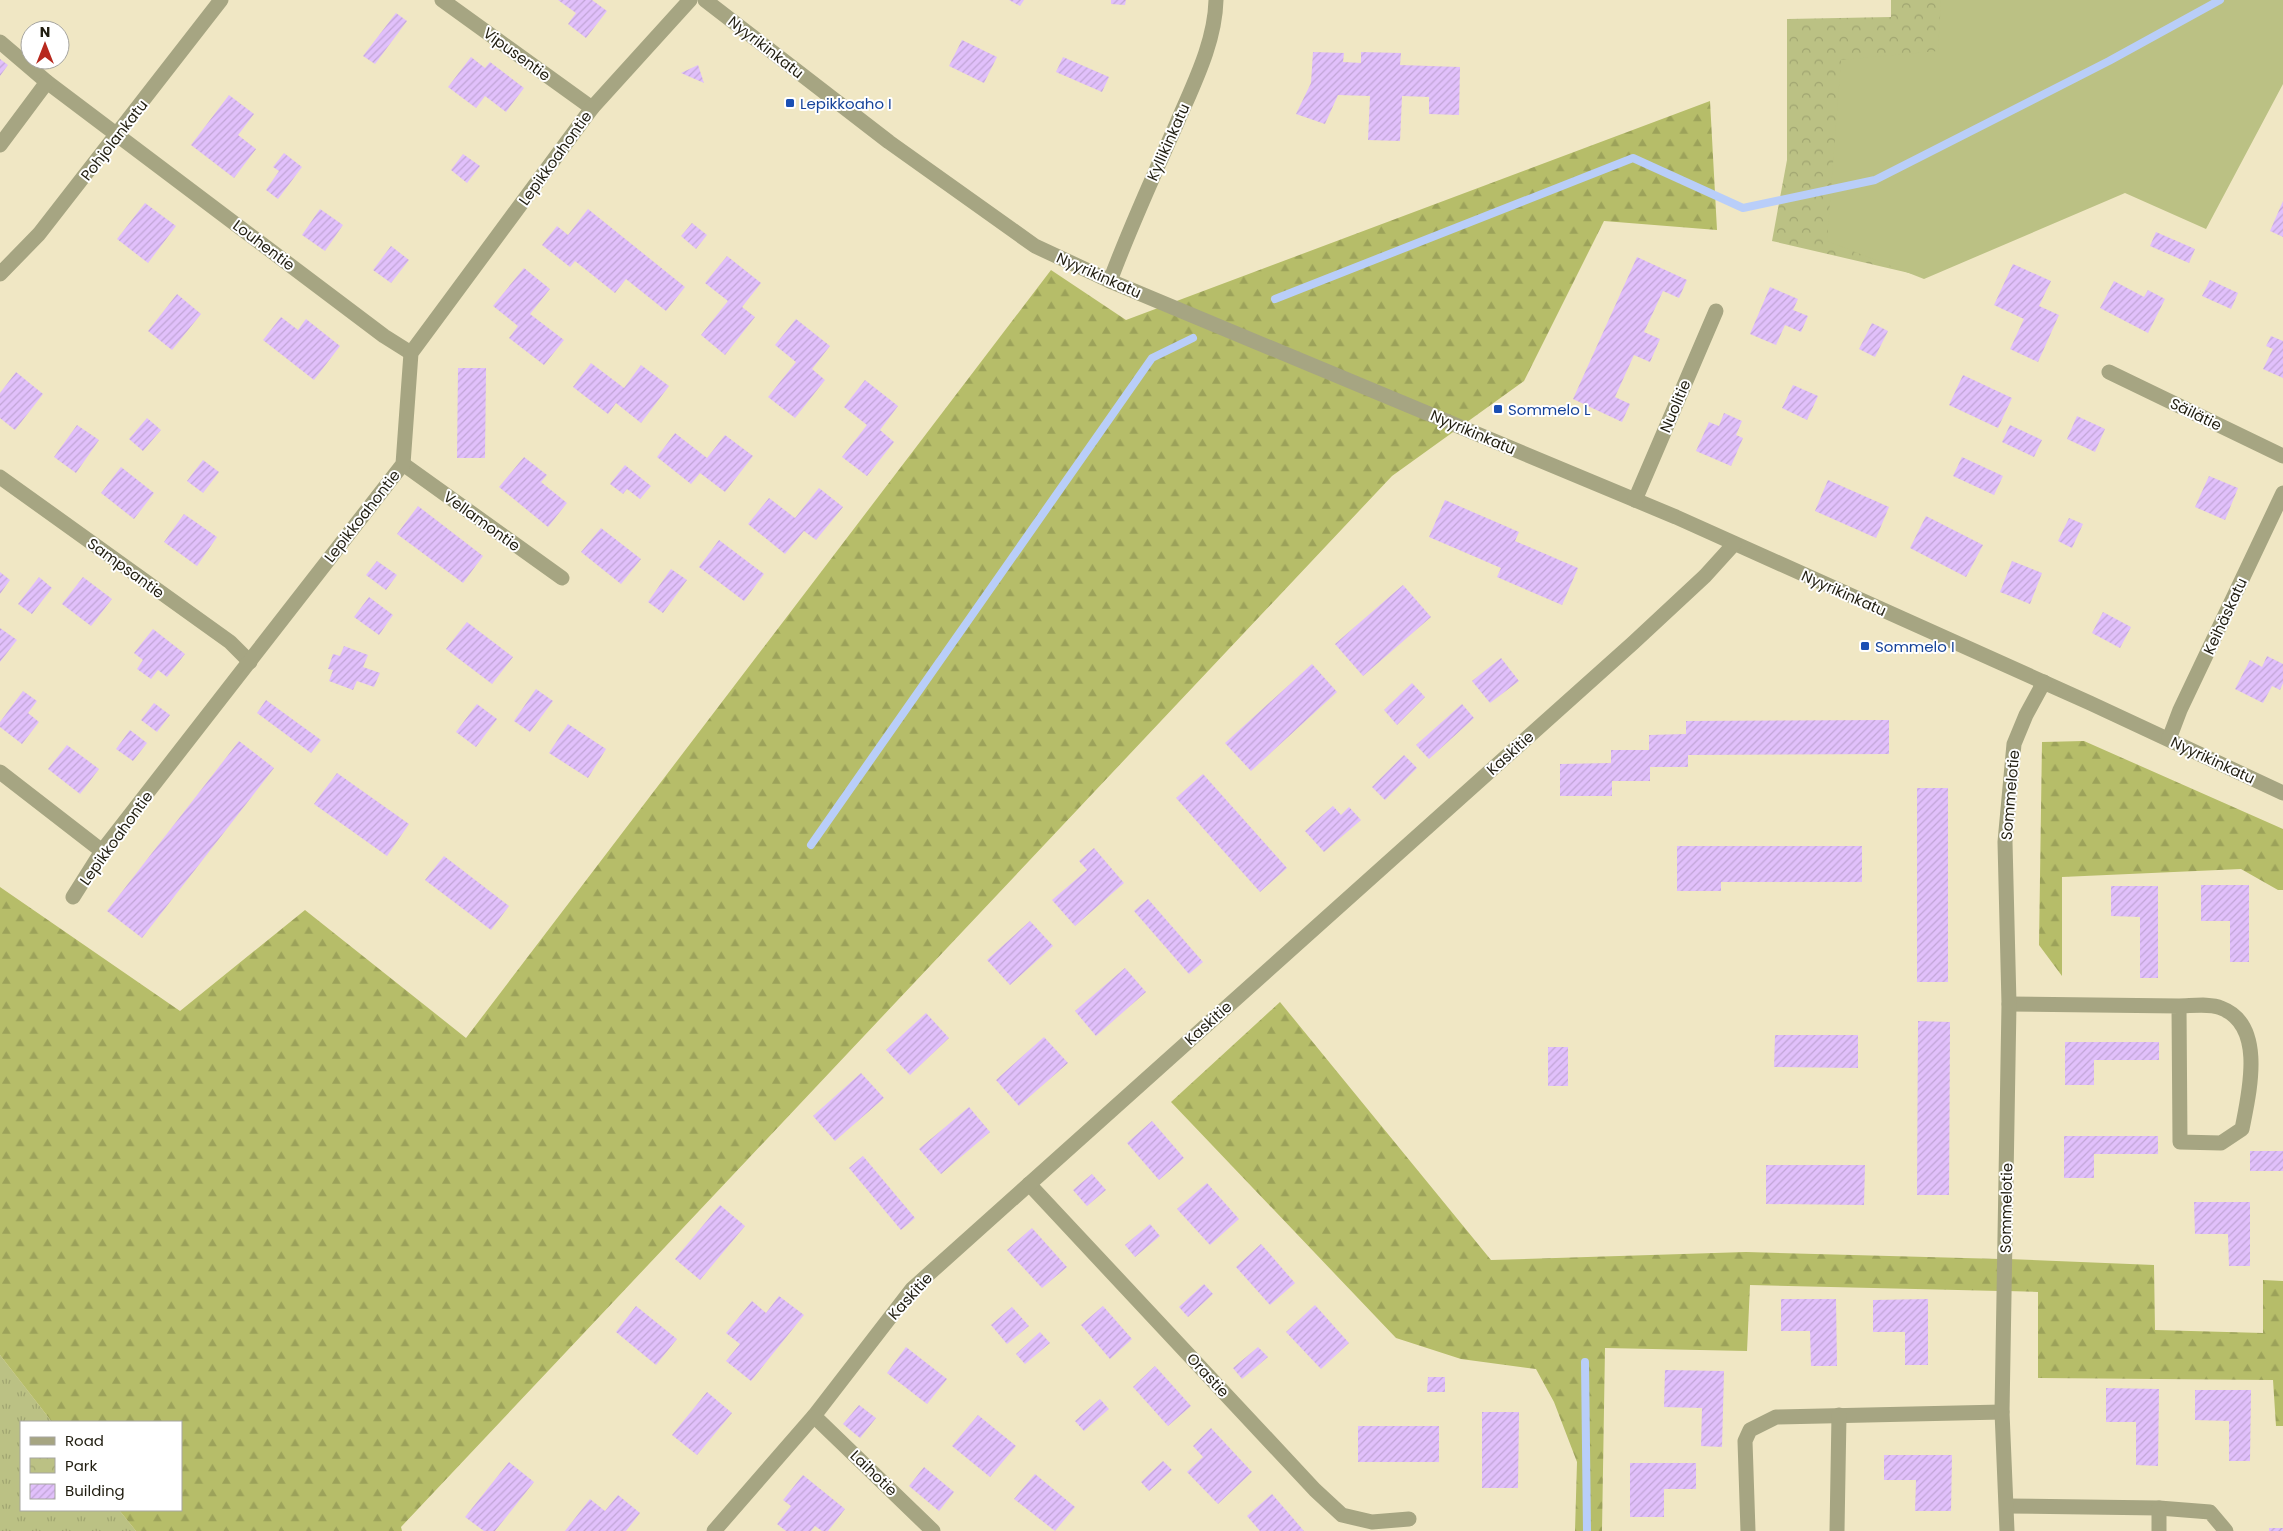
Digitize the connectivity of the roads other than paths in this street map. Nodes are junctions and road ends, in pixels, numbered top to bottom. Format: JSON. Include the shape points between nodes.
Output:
{"nodes":[{"id":1,"x":220,"y":0,"type":"edge"},
{"id":2,"x":442,"y":0,"type":"edge"},
{"id":3,"x":690,"y":0,"type":"edge"},
{"id":4,"x":705,"y":0,"type":"edge"},
{"id":5,"x":1216,"y":0,"type":"edge"},
{"id":6,"x":0,"y":42,"type":"edge"},
{"id":7,"x":47,"y":82,"type":"junction"},
{"id":8,"x":592,"y":108,"type":"junction"},
{"id":9,"x":117,"y":135,"type":"junction"},
{"id":10,"x":0,"y":145,"type":"edge"},
{"id":11,"x":0,"y":274,"type":"edge"},
{"id":12,"x":1110,"y":281,"type":"junction"},
{"id":13,"x":1716,"y":312,"type":"dead end"},
{"id":14,"x":411,"y":353,"type":"junction"},
{"id":15,"x":2109,"y":372,"type":"dead end"},
{"id":16,"x":2283,"y":456,"type":"edge"},
{"id":17,"x":403,"y":464,"type":"junction"},
{"id":18,"x":0,"y":477,"type":"edge"},
{"id":19,"x":2283,"y":493,"type":"edge"},
{"id":20,"x":1635,"y":500,"type":"junction"},
{"id":21,"x":1734,"y":544,"type":"junction"},
{"id":22,"x":562,"y":578,"type":"dead end"},
{"id":23,"x":250,"y":662,"type":"junction"},
{"id":24,"x":2044,"y":682,"type":"junction"},
{"id":25,"x":2169,"y":739,"type":"junction"},
{"id":26,"x":0,"y":772,"type":"edge"},
{"id":27,"x":2283,"y":793,"type":"edge"},
{"id":28,"x":102,"y":851,"type":"junction"},
{"id":29,"x":74,"y":897,"type":"dead end"},
{"id":30,"x":2009,"y":1004,"type":"junction"},
{"id":31,"x":2179,"y":1006,"type":"junction"},
{"id":32,"x":1030,"y":1184,"type":"junction"},
{"id":33,"x":2002,"y":1412,"type":"junction"},
{"id":34,"x":1839,"y":1415,"type":"junction"},
{"id":35,"x":814,"y":1416,"type":"junction"},
{"id":36,"x":2007,"y":1506,"type":"junction"},
{"id":37,"x":2159,"y":1508,"type":"junction"},
{"id":38,"x":1409,"y":1519,"type":"dead end"},
{"id":39,"x":714,"y":1531,"type":"edge"},
{"id":40,"x":933,"y":1531,"type":"edge"},
{"id":41,"x":1748,"y":1531,"type":"edge"},
{"id":42,"x":1837,"y":1531,"type":"edge"},
{"id":43,"x":2007,"y":1531,"type":"edge"},
{"id":44,"x":2159,"y":1531,"type":"edge"},
{"id":45,"x":2226,"y":1531,"type":"edge"}],
"edges":[{"from":1,"to":9,"type":"street","name":"Pohjolankatu"},
{"from":2,"to":8,"type":"street","name":"Vipusentie"},
{"from":3,"to":8,"type":"street","name":"Lepikkoahontie"},
{"from":4,"to":12,"type":"street","name":"Nyyrikinkatu","via":[[889,142],[1035,246]]},
{"from":5,"to":12,"type":"street","name":"Kyllikinkatu","via":[[1208,45]]},
{"from":6,"to":7,"type":"street","name":"Louhentie"},
{"from":7,"to":9,"type":"street","name":"Louhentie"},
{"from":7,"to":10,"type":"street"},
{"from":8,"to":14,"type":"street","name":"Lepikkoahontie"},
{"from":9,"to":11,"type":"street","name":"Pohjolankatu","via":[[39,234]]},
{"from":9,"to":14,"type":"street","name":"Louhentie"},
{"from":12,"to":20,"type":"street","name":"Nyyrikinkatu"},
{"from":13,"to":20,"type":"street","name":"Nuolitie"},
{"from":14,"to":17,"type":"street","name":"Lepikkoahontie"},
{"from":15,"to":16,"type":"street","name":"Säilätie"},
{"from":17,"to":22,"type":"street","name":"Vellamontie"},
{"from":17,"to":23,"type":"street","name":"Lepikkoahontie"},
{"from":18,"to":23,"type":"street","name":"Sampsantie","via":[[230,642]]},
{"from":19,"to":25,"type":"street","name":"Keihäskatu"},
{"from":20,"to":21,"type":"street","name":"Nyyrikinkatu"},
{"from":21,"to":24,"type":"street","name":"Nyyrikinkatu"},
{"from":21,"to":32,"type":"street","name":"Kaskitie","via":[[1634,642]]},
{"from":23,"to":28,"type":"street","name":"Lepikkoahontie"},
{"from":24,"to":25,"type":"street","name":"Nyyrikinkatu"},
{"from":24,"to":30,"type":"street","name":"Sommelotie","via":[[2014,744],[2005,842]]},
{"from":25,"to":27,"type":"street","name":"Nyyrikinkatu"},
{"from":26,"to":28,"type":"street"},
{"from":28,"to":29,"type":"street","name":"Lepikkoahontie"},
{"from":30,"to":31,"type":"street"},
{"from":30,"to":33,"type":"street","name":"Sommelotie"},
{"from":31,"to":31,"type":"street","via":[[2180,1142],[2222,1143],[2242,1129],[2251,1080],[2250,1045],[2238,1017],[2220,1007]]},
{"from":32,"to":35,"type":"street","name":"Kaskitie","via":[[912,1289]]},
{"from":32,"to":38,"type":"street","name":"Orastie","via":[[1342,1515],[1372,1522]]},
{"from":33,"to":34,"type":"street"},
{"from":33,"to":36,"type":"street","name":"Sommelotie"},
{"from":34,"to":41,"type":"street","via":[[1776,1417],[1750,1430],[1745,1440]]},
{"from":34,"to":42,"type":"street"},
{"from":35,"to":39,"type":"street","name":"Kaskitie"},
{"from":35,"to":40,"type":"street","name":"Laihotie"},
{"from":36,"to":37,"type":"street"},
{"from":36,"to":43,"type":"street","name":"Sommelotie"},
{"from":37,"to":44,"type":"street"},
{"from":37,"to":45,"type":"street","via":[[2210,1512]]}]}
